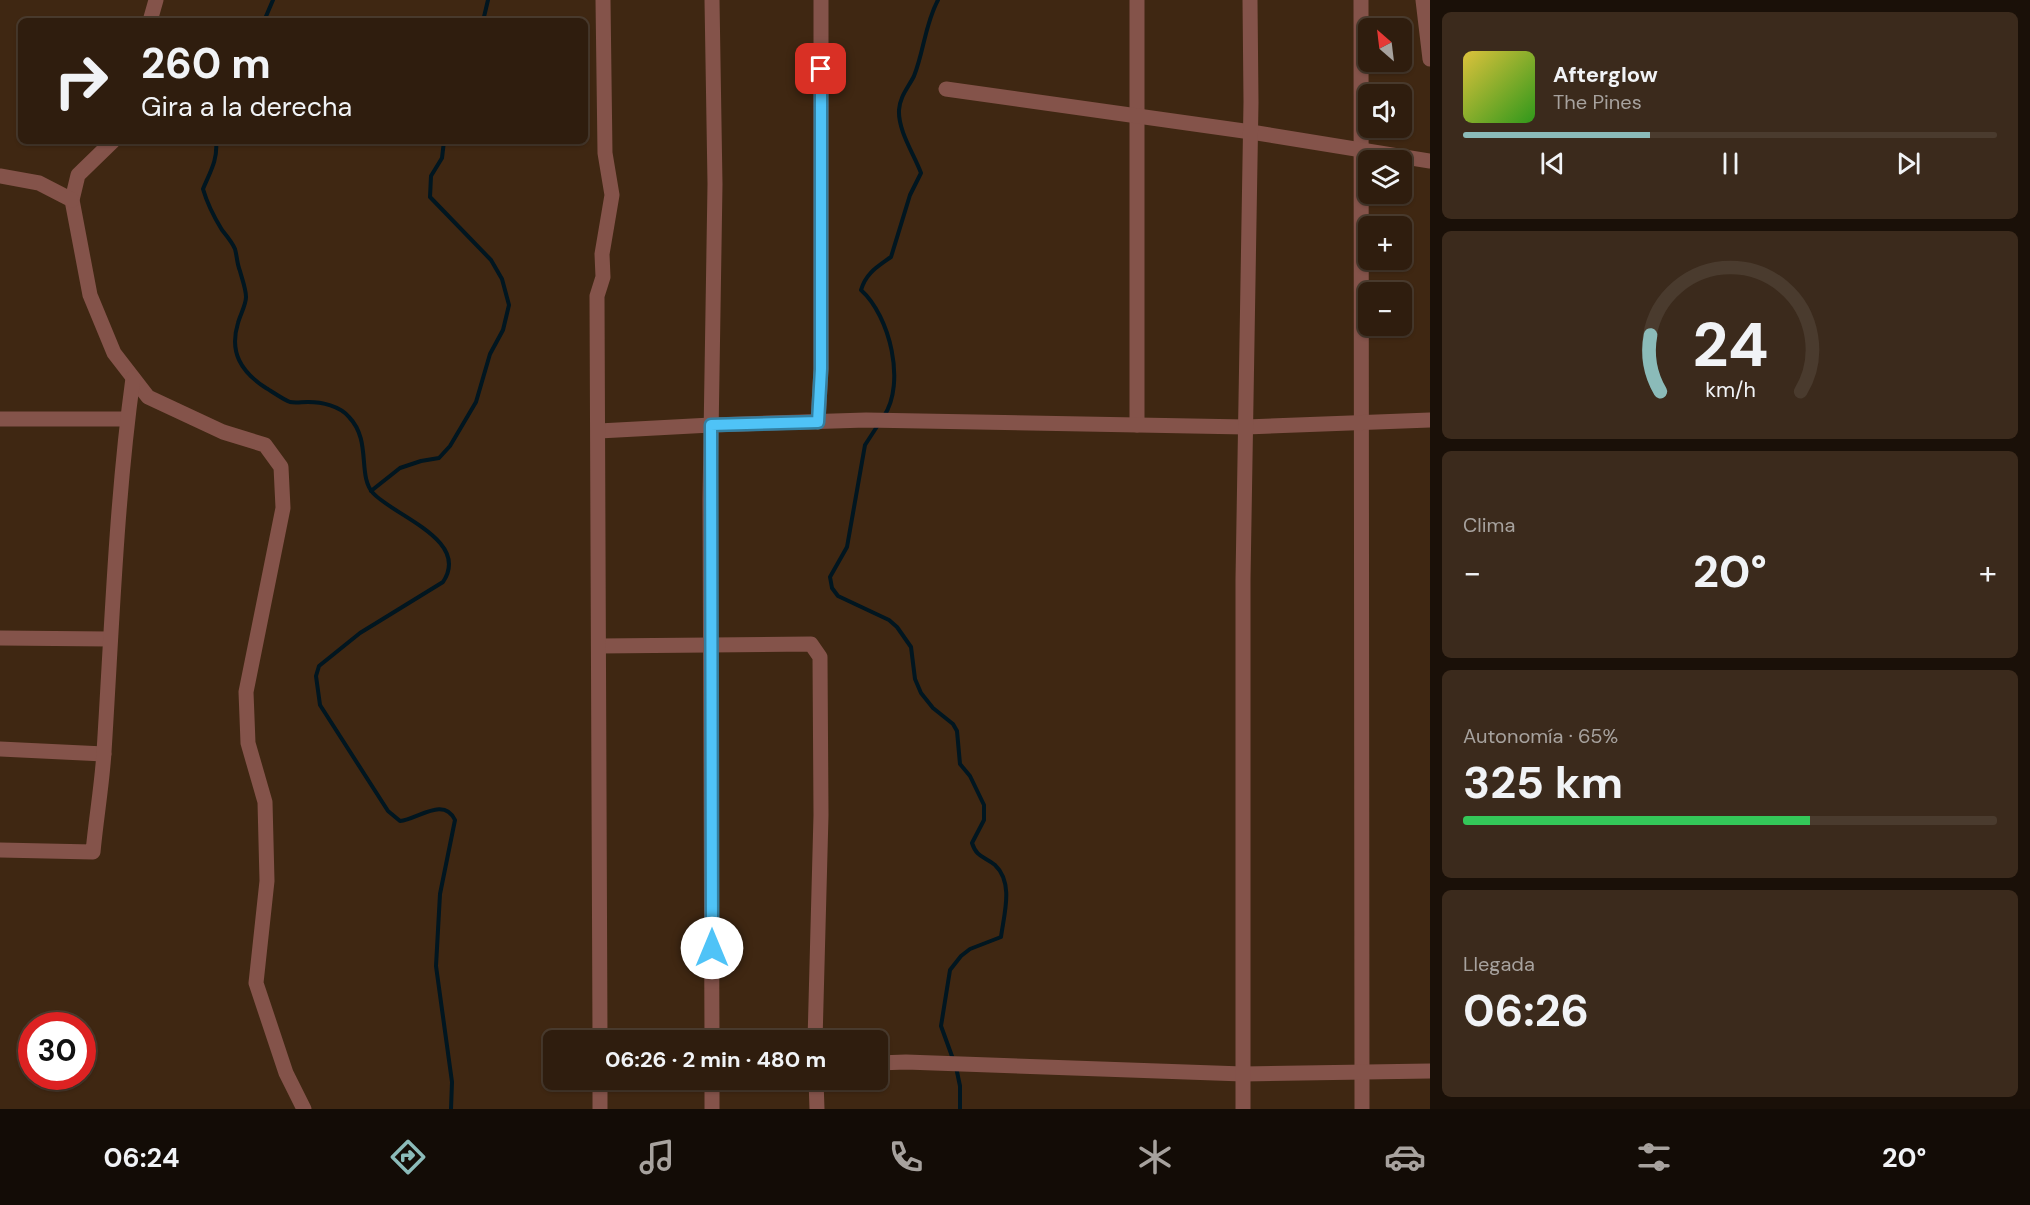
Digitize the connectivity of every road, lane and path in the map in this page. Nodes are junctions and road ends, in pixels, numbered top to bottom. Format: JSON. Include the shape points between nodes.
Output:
{"nodes":[{"id":1,"x":156,"y":0,"type":"edge"},
{"id":2,"x":603,"y":0,"type":"edge"},
{"id":3,"x":712,"y":0,"type":"edge"},
{"id":4,"x":821,"y":0,"type":"edge"},
{"id":5,"x":1137,"y":0,"type":"edge"},
{"id":6,"x":1250,"y":0,"type":"edge"},
{"id":7,"x":1361,"y":0,"type":"edge"},
{"id":8,"x":1423,"y":0,"type":"edge"},
{"id":9,"x":151,"y":18,"type":"edge"},
{"id":10,"x":1430,"y":59,"type":"edge"},
{"id":11,"x":946,"y":89,"type":"dead end"},
{"id":12,"x":1136,"y":116,"type":"junction"},
{"id":13,"x":1251,"y":132,"type":"junction"},
{"id":14,"x":110,"y":144,"type":"edge"},
{"id":15,"x":1360,"y":150,"type":"joint"},
{"id":16,"x":1412,"y":158,"type":"edge"},
{"id":17,"x":1430,"y":161,"type":"edge"},
{"id":18,"x":0,"y":176,"type":"edge"},
{"id":19,"x":72,"y":200,"type":"junction"},
{"id":20,"x":1360,"y":204,"type":"edge"},
{"id":21,"x":133,"y":378,"type":"junction"},
{"id":22,"x":0,"y":419,"type":"edge"},
{"id":23,"x":127,"y":419,"type":"junction"},
{"id":24,"x":1430,"y":420,"type":"edge"},
{"id":25,"x":818,"y":422,"type":"junction"},
{"id":26,"x":1361,"y":422,"type":"junction"},
{"id":27,"x":711,"y":425,"type":"junction"},
{"id":28,"x":1137,"y":425,"type":"junction"},
{"id":29,"x":1246,"y":427,"type":"junction"},
{"id":30,"x":599,"y":431,"type":"junction"},
{"id":31,"x":0,"y":638,"type":"edge"},
{"id":32,"x":109,"y":639,"type":"junction"},
{"id":33,"x":599,"y":646,"type":"junction"},
{"id":34,"x":710,"y":646,"type":"junction"},
{"id":35,"x":0,"y":749,"type":"edge"},
{"id":36,"x":104,"y":754,"type":"junction"},
{"id":37,"x":0,"y":850,"type":"edge"},
{"id":38,"x":600,"y":1030,"type":"edge"},
{"id":39,"x":712,"y":1030,"type":"edge"},
{"id":40,"x":815,"y":1030,"type":"edge"},
{"id":41,"x":888,"y":1063,"type":"edge"},
{"id":42,"x":1430,"y":1071,"type":"edge"},
{"id":43,"x":1362,"y":1072,"type":"junction"},
{"id":44,"x":1243,"y":1074,"type":"junction"},
{"id":45,"x":599,"y":1090,"type":"edge"},
{"id":46,"x":712,"y":1090,"type":"edge"},
{"id":47,"x":816,"y":1090,"type":"edge"},
{"id":48,"x":304,"y":1109,"type":"edge"},
{"id":49,"x":600,"y":1109,"type":"edge"},
{"id":50,"x":712,"y":1109,"type":"edge"},
{"id":51,"x":817,"y":1109,"type":"edge"},
{"id":52,"x":1243,"y":1109,"type":"edge"},
{"id":53,"x":1362,"y":1109,"type":"edge"}],
"edges":[{"from":1,"to":9,"type":"street"},
{"from":2,"to":30,"type":"street","via":[[605,153],[612,195],[602,254],[603,277],[597,296]]},
{"from":3,"to":27,"type":"street","via":[[715,184]]},
{"from":4,"to":25,"type":"street"},
{"from":5,"to":12,"type":"street"},
{"from":6,"to":13,"type":"street"},
{"from":7,"to":15,"type":"street"},
{"from":8,"to":10,"type":"street"},
{"from":11,"to":12,"type":"street"},
{"from":12,"to":13,"type":"street"},
{"from":12,"to":28,"type":"street"},
{"from":13,"to":15,"type":"street"},
{"from":13,"to":29,"type":"street"},
{"from":14,"to":19,"type":"street","via":[[78,175]]},
{"from":16,"to":17,"type":"street"},
{"from":18,"to":19,"type":"street","via":[[39,183]]},
{"from":19,"to":21,"type":"street","via":[[90,295],[114,353]]},
{"from":20,"to":26,"type":"street"},
{"from":21,"to":23,"type":"street"},
{"from":21,"to":48,"type":"street","via":[[148,397],[223,432],[265,445],[281,467],[283,507],[246,692],[248,743],[265,802],[267,881],[256,983],[286,1073]]},
{"from":22,"to":23,"type":"street"},
{"from":23,"to":32,"type":"street"},
{"from":24,"to":26,"type":"street"},
{"from":25,"to":27,"type":"street"},
{"from":25,"to":28,"type":"street"},
{"from":26,"to":29,"type":"street"},
{"from":26,"to":43,"type":"street"},
{"from":27,"to":30,"type":"street"},
{"from":27,"to":34,"type":"street"},
{"from":28,"to":29,"type":"street"},
{"from":29,"to":44,"type":"street"},
{"from":30,"to":33,"type":"street"},
{"from":31,"to":32,"type":"street"},
{"from":32,"to":36,"type":"street"},
{"from":33,"to":34,"type":"street"},
{"from":33,"to":38,"type":"street"},
{"from":34,"to":39,"type":"street"},
{"from":34,"to":40,"type":"street","via":[[811,644],[820,657]]},
{"from":35,"to":36,"type":"street"},
{"from":36,"to":37,"type":"street","via":[[93,852]]},
{"from":41,"to":44,"type":"street"},
{"from":42,"to":43,"type":"street"},
{"from":43,"to":44,"type":"street"},
{"from":43,"to":53,"type":"street"},
{"from":44,"to":52,"type":"street"},
{"from":45,"to":49,"type":"street"},
{"from":46,"to":50,"type":"street"},
{"from":47,"to":51,"type":"street"}]}
